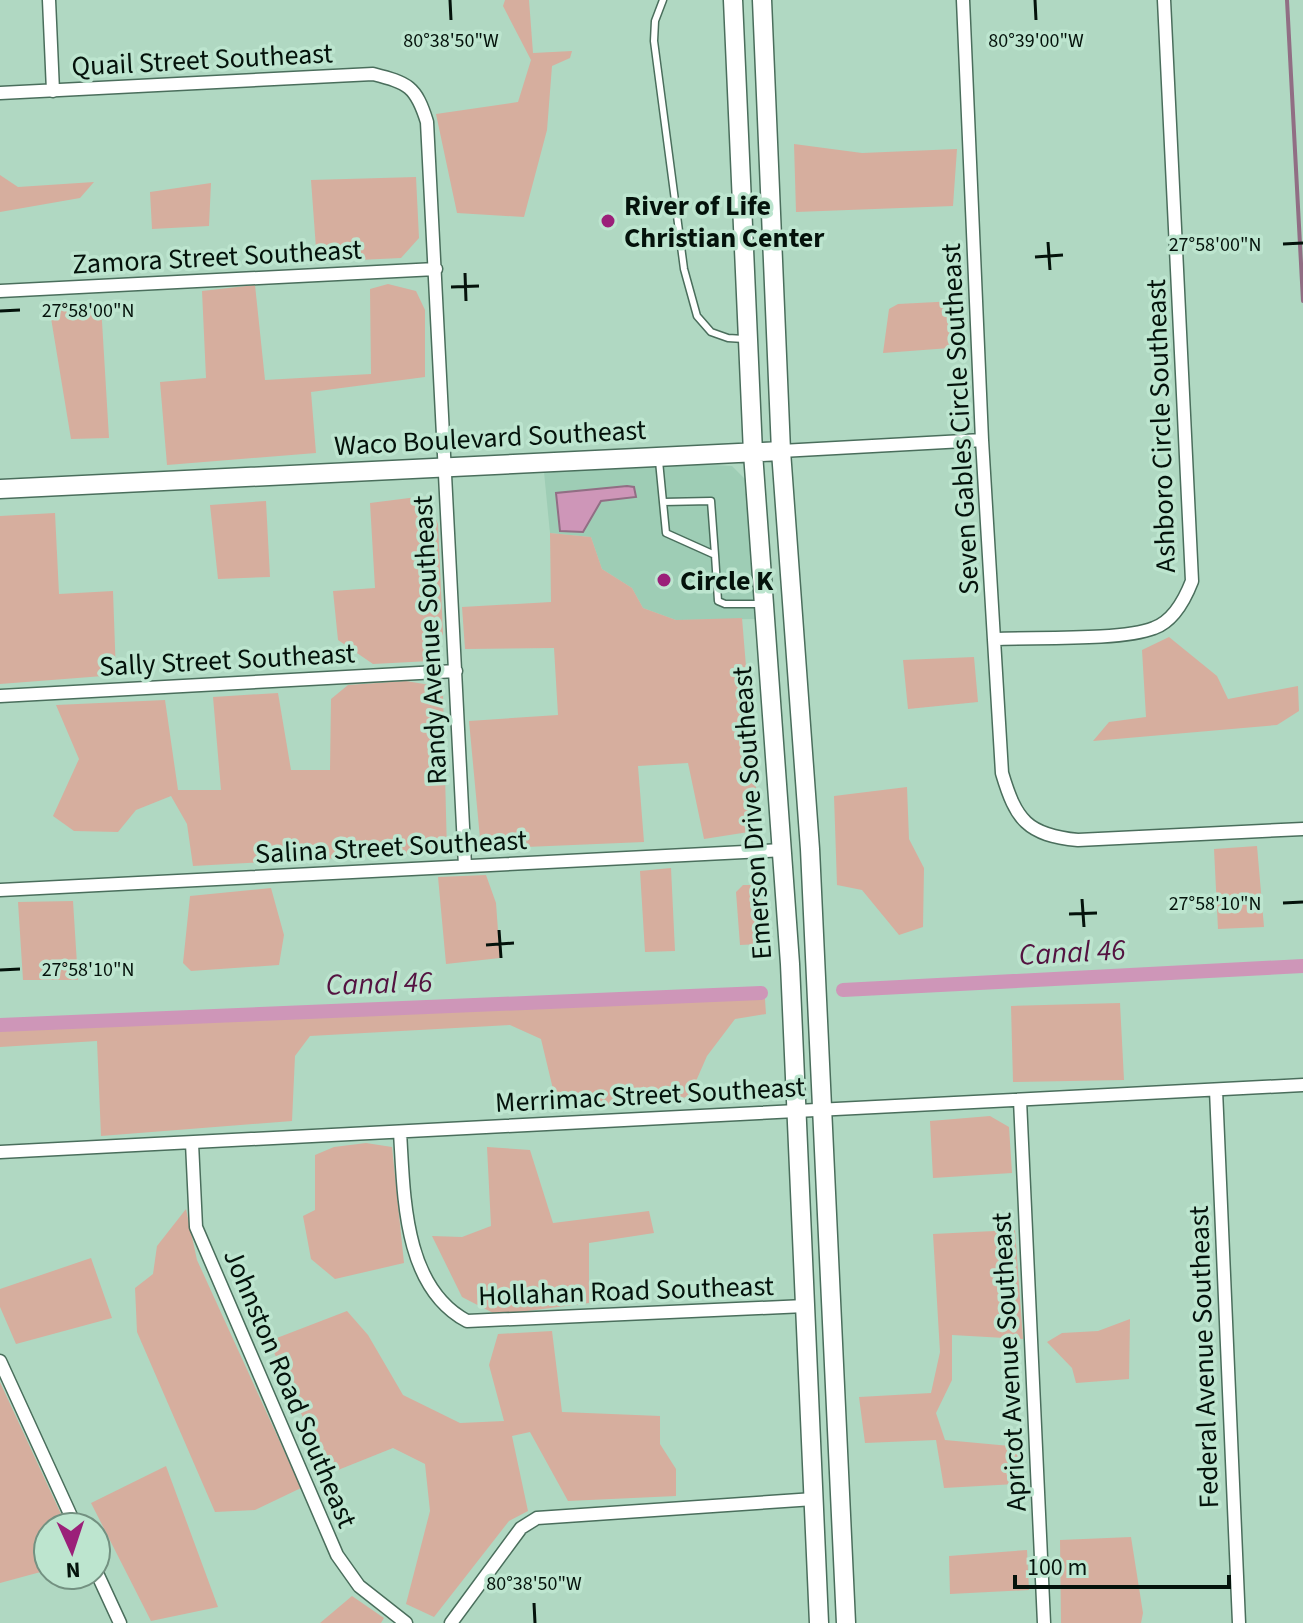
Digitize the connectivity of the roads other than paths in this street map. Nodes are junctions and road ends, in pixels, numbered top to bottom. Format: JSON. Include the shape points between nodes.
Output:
{"nodes":[{"id":1,"x":49,"y":0,"type":"edge"},
{"id":2,"x":663,"y":0,"type":"edge"},
{"id":3,"x":733,"y":0,"type":"edge"},
{"id":4,"x":762,"y":0,"type":"edge"},
{"id":5,"x":963,"y":0,"type":"edge"},
{"id":6,"x":1164,"y":0,"type":"edge"},
{"id":7,"x":405,"y":82,"type":"joint"},
{"id":8,"x":53,"y":91,"type":"junction"},
{"id":9,"x":0,"y":93,"type":"edge"},
{"id":10,"x":436,"y":269,"type":"junction"},
{"id":11,"x":0,"y":291,"type":"edge"},
{"id":12,"x":748,"y":339,"type":"junction"},
{"id":13,"x":982,"y":440,"type":"junction"},
{"id":14,"x":781,"y":451,"type":"junction"},
{"id":15,"x":753,"y":453,"type":"junction"},
{"id":16,"x":659,"y":457,"type":"junction"},
{"id":17,"x":444,"y":467,"type":"junction"},
{"id":18,"x":0,"y":489,"type":"edge"},
{"id":19,"x":663,"y":502,"type":"junction"},
{"id":20,"x":715,"y":555,"type":"junction"},
{"id":21,"x":764,"y":604,"type":"junction"},
{"id":22,"x":994,"y":639,"type":"junction"},
{"id":23,"x":456,"y":671,"type":"junction"},
{"id":24,"x":0,"y":696,"type":"edge"},
{"id":25,"x":1303,"y":829,"type":"edge"},
{"id":26,"x":784,"y":850,"type":"junction"},
{"id":27,"x":465,"y":866,"type":"junction"},
{"id":28,"x":0,"y":890,"type":"edge"},
{"id":29,"x":1303,"y":1085,"type":"edge"},
{"id":30,"x":1216,"y":1090,"type":"junction"},
{"id":31,"x":1020,"y":1100,"type":"junction"},
{"id":32,"x":824,"y":1109,"type":"junction"},
{"id":33,"x":797,"y":1110,"type":"junction"},
{"id":34,"x":400,"y":1132,"type":"junction"},
{"id":35,"x":192,"y":1143,"type":"junction"},
{"id":36,"x":0,"y":1152,"type":"edge"},
{"id":37,"x":805,"y":1306,"type":"junction"},
{"id":38,"x":0,"y":1361,"type":"edge"},
{"id":39,"x":814,"y":1499,"type":"junction"},
{"id":40,"x":69,"y":1511,"type":"edge"},
{"id":41,"x":105,"y":1591,"type":"edge"},
{"id":42,"x":120,"y":1623,"type":"edge"},
{"id":43,"x":406,"y":1623,"type":"edge"},
{"id":44,"x":451,"y":1623,"type":"edge"},
{"id":45,"x":819,"y":1623,"type":"edge"},
{"id":46,"x":846,"y":1623,"type":"edge"},
{"id":47,"x":1044,"y":1623,"type":"edge"},
{"id":48,"x":1239,"y":1623,"type":"edge"}],
"edges":[{"from":1,"to":8,"type":"street"},
{"from":2,"to":12,"type":"lane","via":[[654,41],[684,269],[697,316],[711,332]]},
{"from":3,"to":12,"type":"street","name":"Emerson Drive Southeast"},
{"from":4,"to":14,"type":"street","name":"Emerson Drive Southeast"},
{"from":5,"to":13,"type":"street","name":"Seven Gables Circle Southeast"},
{"from":6,"to":22,"type":"street","name":"Ashboro Circle Southeast","via":[[1192,581],[1171,617],[1155,628]]},
{"from":7,"to":8,"type":"street","name":"Quail Street Southeast","via":[[373,74]]},
{"from":7,"to":10,"type":"street","name":"Randy Avenue Southeast","via":[[420,99],[427,122]]},
{"from":8,"to":9,"type":"street","name":"Quail Street Southeast"},
{"from":10,"to":11,"type":"street","name":"Zamora Street Southeast"},
{"from":10,"to":17,"type":"street","name":"Randy Avenue Southeast"},
{"from":12,"to":15,"type":"street","name":"Emerson Drive Southeast"},
{"from":13,"to":14,"type":"street","name":"Waco Boulevard Southeast"},
{"from":13,"to":22,"type":"street","name":"Seven Gables Circle Southeast"},
{"from":14,"to":15,"type":"street","name":"Waco Boulevard Southeast"},
{"from":14,"to":32,"type":"street","name":"Emerson Drive Southeast"},
{"from":15,"to":16,"type":"street","name":"Waco Boulevard Southeast"},
{"from":15,"to":21,"type":"street","name":"Emerson Drive Southeast"},
{"from":16,"to":17,"type":"street","name":"Waco Boulevard Southeast"},
{"from":16,"to":19,"type":"lane"},
{"from":17,"to":18,"type":"street","name":"Waco Boulevard Southeast"},
{"from":17,"to":23,"type":"street","name":"Randy Avenue Southeast"},
{"from":19,"to":20,"type":"lane","via":[[666,533]]},
{"from":19,"to":20,"type":"lane","via":[[711,501]]},
{"from":20,"to":21,"type":"lane","via":[[718,601]]},
{"from":21,"to":26,"type":"street","name":"Emerson Drive Southeast"},
{"from":22,"to":25,"type":"street","name":"Seven Gables Circle Southeast","via":[[1002,773],[1011,804],[1029,828],[1078,840]]},
{"from":23,"to":24,"type":"street","name":"Sally Street Southeast"},
{"from":23,"to":27,"type":"street","name":"Randy Avenue Southeast"},
{"from":26,"to":27,"type":"street","name":"Salina Street Southeast"},
{"from":26,"to":33,"type":"street","name":"Emerson Drive Southeast"},
{"from":27,"to":28,"type":"street","name":"Salina Street Southeast"},
{"from":29,"to":30,"type":"street","name":"Merrimac Street Southeast"},
{"from":30,"to":31,"type":"street","name":"Merrimac Street Southeast"},
{"from":30,"to":48,"type":"street","name":"Federal Avenue Southeast"},
{"from":31,"to":32,"type":"street","name":"Merrimac Street Southeast"},
{"from":31,"to":47,"type":"street","name":"Apricot Avenue Southeast"},
{"from":32,"to":33,"type":"street","name":"Merrimac Street Southeast"},
{"from":32,"to":46,"type":"street","name":"Emerson Drive Southeast"},
{"from":33,"to":34,"type":"street","name":"Merrimac Street Southeast"},
{"from":33,"to":37,"type":"street","name":"Emerson Drive Southeast"},
{"from":34,"to":35,"type":"street","name":"Merrimac Street Southeast"},
{"from":34,"to":37,"type":"street","name":"Hollahan Road Southeast","via":[[411,1236],[438,1299],[467,1321]]},
{"from":35,"to":36,"type":"street","name":"Merrimac Street Southeast"},
{"from":35,"to":43,"type":"street","name":"Johnston Road Southeast","via":[[196,1227],[337,1555],[359,1586]]},
{"from":37,"to":39,"type":"street","name":"Emerson Drive Southeast"},
{"from":38,"to":40,"type":"street"},
{"from":39,"to":44,"type":"street","via":[[537,1518],[521,1528]]},
{"from":39,"to":45,"type":"street","name":"Emerson Drive Southeast"},
{"from":41,"to":42,"type":"street"}]}
